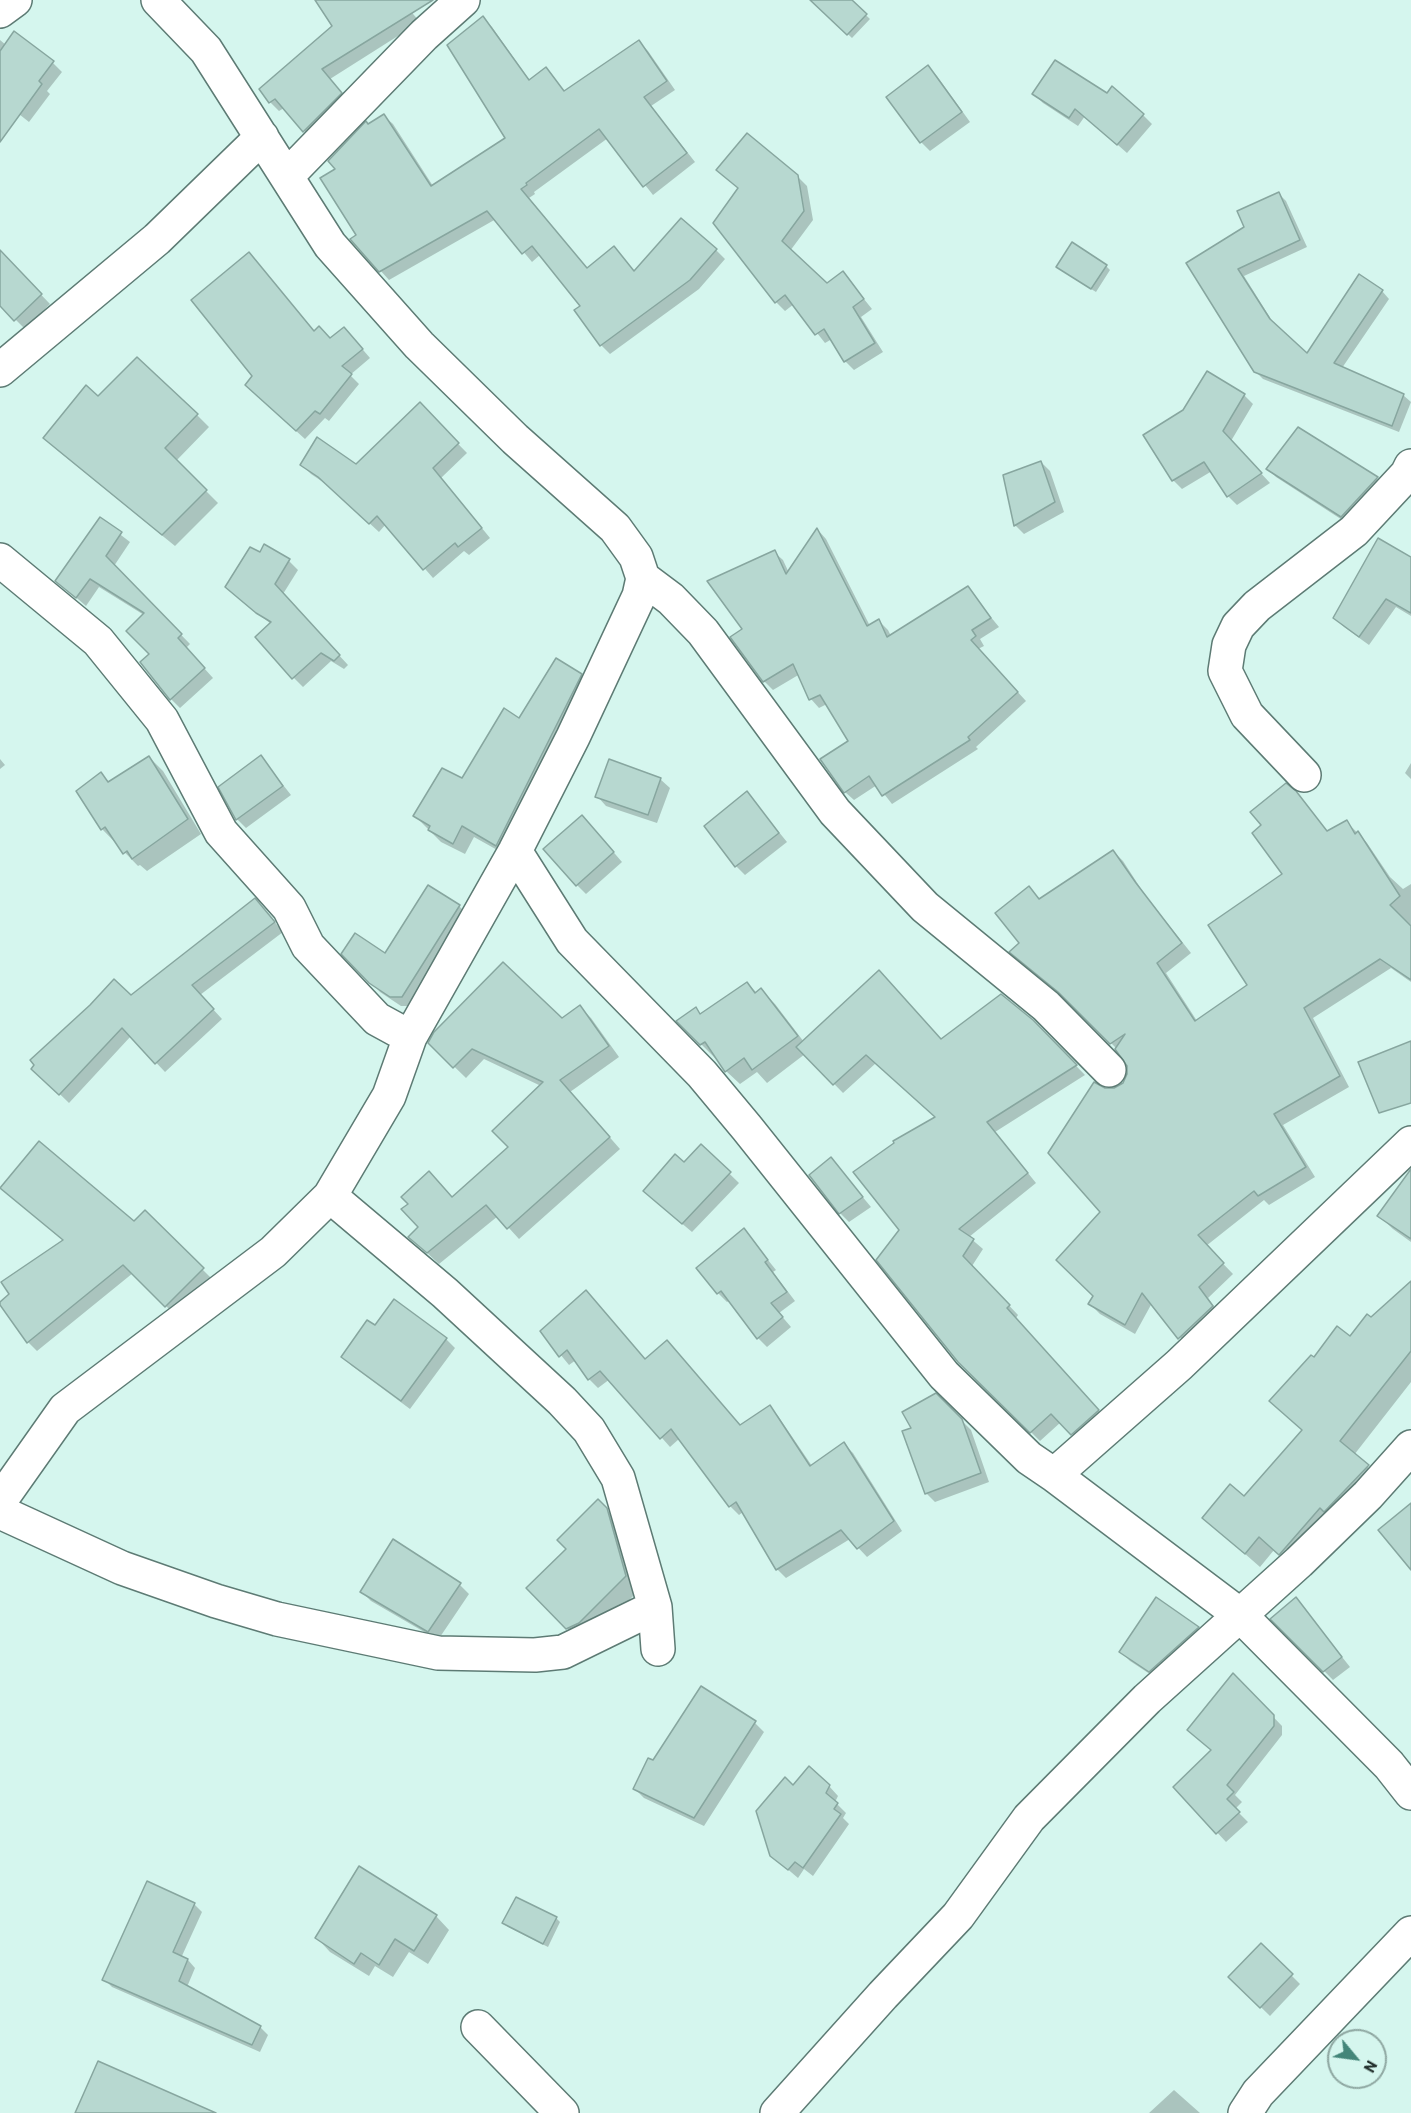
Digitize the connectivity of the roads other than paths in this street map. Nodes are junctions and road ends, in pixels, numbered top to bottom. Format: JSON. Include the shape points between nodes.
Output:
{"nodes":[{"id":1,"x":15,"y":0,"type":"edge"},
{"id":2,"x":158,"y":0,"type":"edge"},
{"id":3,"x":463,"y":0,"type":"edge"},
{"id":4,"x":0,"y":11,"type":"edge"},
{"id":5,"x":262,"y":137,"type":"junction"},
{"id":6,"x":287,"y":176,"type":"junction"},
{"id":7,"x":0,"y":370,"type":"edge"},
{"id":8,"x":1411,"y":466,"type":"edge"},
{"id":9,"x":0,"y":560,"type":"edge"},
{"id":10,"x":643,"y":578,"type":"junction"},
{"id":11,"x":1304,"y":775,"type":"dead end"},
{"id":12,"x":514,"y":851,"type":"junction"},
{"id":13,"x":410,"y":1037,"type":"junction"},
{"id":14,"x":1109,"y":1070,"type":"dead end"},
{"id":15,"x":1411,"y":1143,"type":"edge"},
{"id":16,"x":330,"y":1196,"type":"junction"},
{"id":17,"x":1411,"y":1447,"type":"edge"},
{"id":18,"x":1054,"y":1475,"type":"junction"},
{"id":19,"x":0,"y":1501,"type":"edge"},
{"id":20,"x":0,"y":1512,"type":"edge"},
{"id":21,"x":656,"y":1607,"type":"junction"},
{"id":22,"x":1240,"y":1616,"type":"junction"},
{"id":23,"x":658,"y":1649,"type":"dead end"},
{"id":24,"x":1411,"y":1793,"type":"edge"},
{"id":25,"x":1411,"y":1933,"type":"edge"},
{"id":26,"x":478,"y":2028,"type":"dead end"},
{"id":27,"x":562,"y":2113,"type":"edge"},
{"id":28,"x":777,"y":2113,"type":"edge"},
{"id":29,"x":1245,"y":2113,"type":"edge"}],
"edges":[{"from":1,"to":4,"type":"street"},
{"from":2,"to":5,"type":"street","via":[[206,50]]},
{"from":3,"to":6,"type":"street"},
{"from":5,"to":6,"type":"street"},
{"from":5,"to":7,"type":"street","via":[[157,239]]},
{"from":6,"to":10,"type":"street","via":[[330,245],[419,345],[515,439],[615,528],[636,557]]},
{"from":8,"to":11,"type":"street","via":[[1354,531],[1257,606],[1238,626],[1230,645],[1225,671],[1247,715]]},
{"from":9,"to":13,"type":"street","via":[[98,640],[162,720],[221,832],[289,908],[308,946],[377,1019]]},
{"from":10,"to":12,"type":"street","via":[[614,652]]},
{"from":10,"to":14,"type":"street","via":[[671,599],[703,632],[835,812],[925,907],[1046,1006]]},
{"from":12,"to":13,"type":"street"},
{"from":12,"to":18,"type":"street","via":[[572,941],[702,1074],[944,1376],[1029,1458]]},
{"from":13,"to":16,"type":"street","via":[[389,1096]]},
{"from":15,"to":18,"type":"street","via":[[1179,1365]]},
{"from":16,"to":19,"type":"street","via":[[273,1252],[65,1409]]},
{"from":16,"to":21,"type":"street","via":[[445,1293],[589,1430],[618,1478]]},
{"from":17,"to":22,"type":"street","via":[[1368,1495]]},
{"from":18,"to":22,"type":"street"},
{"from":20,"to":21,"type":"street","via":[[122,1568],[216,1601],[277,1619],[438,1653],[562,1652]]},
{"from":21,"to":23,"type":"street"},
{"from":22,"to":24,"type":"street","via":[[1389,1765]]},
{"from":22,"to":28,"type":"street","via":[[1147,1699],[1029,1818],[958,1916]]},
{"from":25,"to":29,"type":"street","via":[[1258,2093]]},
{"from":26,"to":27,"type":"street"}]}
